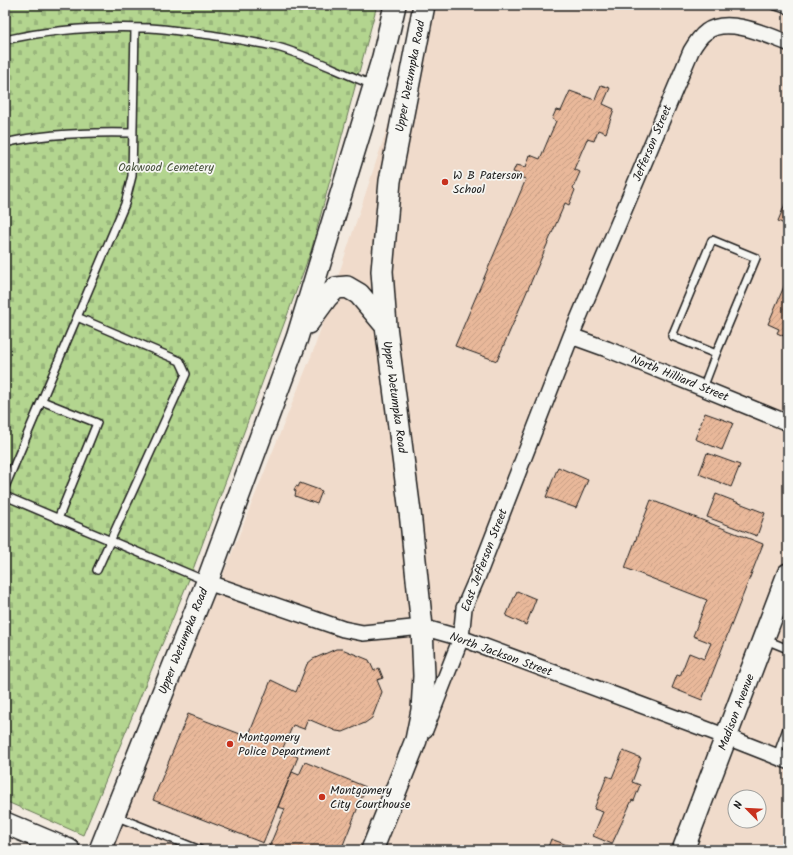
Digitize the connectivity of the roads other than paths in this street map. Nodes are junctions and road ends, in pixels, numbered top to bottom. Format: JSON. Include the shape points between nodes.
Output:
{"nodes":[{"id":1,"x":395,"y":5,"type":"edge"},
{"id":2,"x":424,"y":5,"type":"edge"},
{"id":3,"x":774,"y":5,"type":"edge"},
{"id":4,"x":788,"y":10,"type":"edge"},
{"id":5,"x":135,"y":28,"type":"junction"},
{"id":6,"x":5,"y":40,"type":"edge"},
{"id":7,"x":788,"y":43,"type":"edge"},
{"id":8,"x":375,"y":86,"type":"junction"},
{"id":9,"x":133,"y":133,"type":"junction"},
{"id":10,"x":5,"y":142,"type":"edge"},
{"id":11,"x":78,"y":318,"type":"junction"},
{"id":12,"x":386,"y":326,"type":"junction"},
{"id":13,"x":571,"y":336,"type":"junction"},
{"id":14,"x":298,"y":338,"type":"junction"},
{"id":15,"x":716,"y":354,"type":"junction"},
{"id":16,"x":703,"y":388,"type":"junction"},
{"id":17,"x":42,"y":401,"type":"junction"},
{"id":18,"x":788,"y":423,"type":"edge"},
{"id":19,"x":5,"y":487,"type":"edge"},
{"id":20,"x":5,"y":496,"type":"edge"},
{"id":21,"x":58,"y":519,"type":"junction"},
{"id":22,"x":111,"y":541,"type":"junction"},
{"id":23,"x":97,"y":570,"type":"dead end"},
{"id":24,"x":788,"y":574,"type":"edge"},
{"id":25,"x":207,"y":582,"type":"junction"},
{"id":26,"x":422,"y":627,"type":"junction"},
{"id":27,"x":461,"y":638,"type":"junction"},
{"id":28,"x":764,"y":639,"type":"junction"},
{"id":29,"x":788,"y":649,"type":"edge"},
{"id":30,"x":788,"y":726,"type":"edge"},
{"id":31,"x":727,"y":737,"type":"junction"},
{"id":32,"x":782,"y":758,"type":"edge"},
{"id":33,"x":397,"y":788,"type":"junction"},
{"id":34,"x":113,"y":815,"type":"junction"},
{"id":35,"x":5,"y":823,"type":"edge"},
{"id":36,"x":69,"y":850,"type":"edge"},
{"id":37,"x":100,"y":850,"type":"edge"},
{"id":38,"x":200,"y":850,"type":"edge"},
{"id":39,"x":372,"y":850,"type":"edge"},
{"id":40,"x":683,"y":850,"type":"edge"}],
"edges":[{"from":1,"to":8,"type":"main road","name":"Upper Wetumpka Road"},
{"from":2,"to":12,"type":"main road","name":"Upper Wetumpka Road","via":[[390,181],[382,271]]},
{"from":3,"to":4,"type":"lane"},
{"from":5,"to":6,"type":"lane","via":[[59,31]]},
{"from":5,"to":8,"type":"lane","via":[[186,32],[278,48],[304,56]]},
{"from":5,"to":9,"type":"lane"},
{"from":7,"to":13,"type":"street","name":"Jefferson Street","via":[[745,28],[725,26],[707,30],[699,37]]},
{"from":8,"to":14,"type":"main road","name":"Upper Wetumpka Road"},
{"from":9,"to":10,"type":"lane","via":[[81,133]]},
{"from":9,"to":11,"type":"lane","via":[[130,189]]},
{"from":11,"to":17,"type":"lane"},
{"from":11,"to":22,"type":"lane","via":[[180,361],[186,374]]},
{"from":12,"to":14,"type":"main road","via":[[359,294],[347,287],[336,288]]},
{"from":12,"to":26,"type":"main road","name":"Upper Wetumpka Road"},
{"from":13,"to":16,"type":"street","name":"North Hilliard Street"},
{"from":13,"to":27,"type":"street","name":"East Jefferson Street","via":[[464,608]]},
{"from":14,"to":25,"type":"main road","name":"Upper Wetumpka Road"},
{"from":15,"to":15,"type":"lane","via":[[672,336],[712,240],[756,258]]},
{"from":15,"to":16,"type":"lane"},
{"from":16,"to":18,"type":"street","name":"North Hilliard Street"},
{"from":17,"to":19,"type":"lane"},
{"from":17,"to":21,"type":"lane","via":[[97,424]]},
{"from":20,"to":21,"type":"lane"},
{"from":21,"to":22,"type":"lane"},
{"from":22,"to":23,"type":"lane"},
{"from":22,"to":25,"type":"lane"},
{"from":24,"to":28,"type":"main road","name":"Madison Avenue"},
{"from":25,"to":26,"type":"street","name":"North Jackson Street","via":[[343,629],[363,633]]},
{"from":25,"to":34,"type":"main road","name":"Upper Wetumpka Road"},
{"from":26,"to":27,"type":"street","name":"North Jackson Street"},
{"from":26,"to":33,"type":"main road","name":"Upper Wetumpka Road","via":[[422,710],[416,740]]},
{"from":27,"to":31,"type":"street","name":"North Jackson Street"},
{"from":27,"to":33,"type":"street","name":"East Jefferson Street","via":[[417,750]]},
{"from":28,"to":29,"type":"lane"},
{"from":28,"to":31,"type":"main road","name":"Madison Avenue"},
{"from":30,"to":32,"type":"lane"},
{"from":31,"to":32,"type":"street","name":"North Jackson Street"},
{"from":31,"to":40,"type":"main road","name":"Madison Avenue"},
{"from":33,"to":39,"type":"main road","name":"East Jefferson Street"},
{"from":34,"to":37,"type":"main road","name":"Upper Wetumpka Road"},
{"from":34,"to":38,"type":"lane"},
{"from":35,"to":36,"type":"main road"}]}
